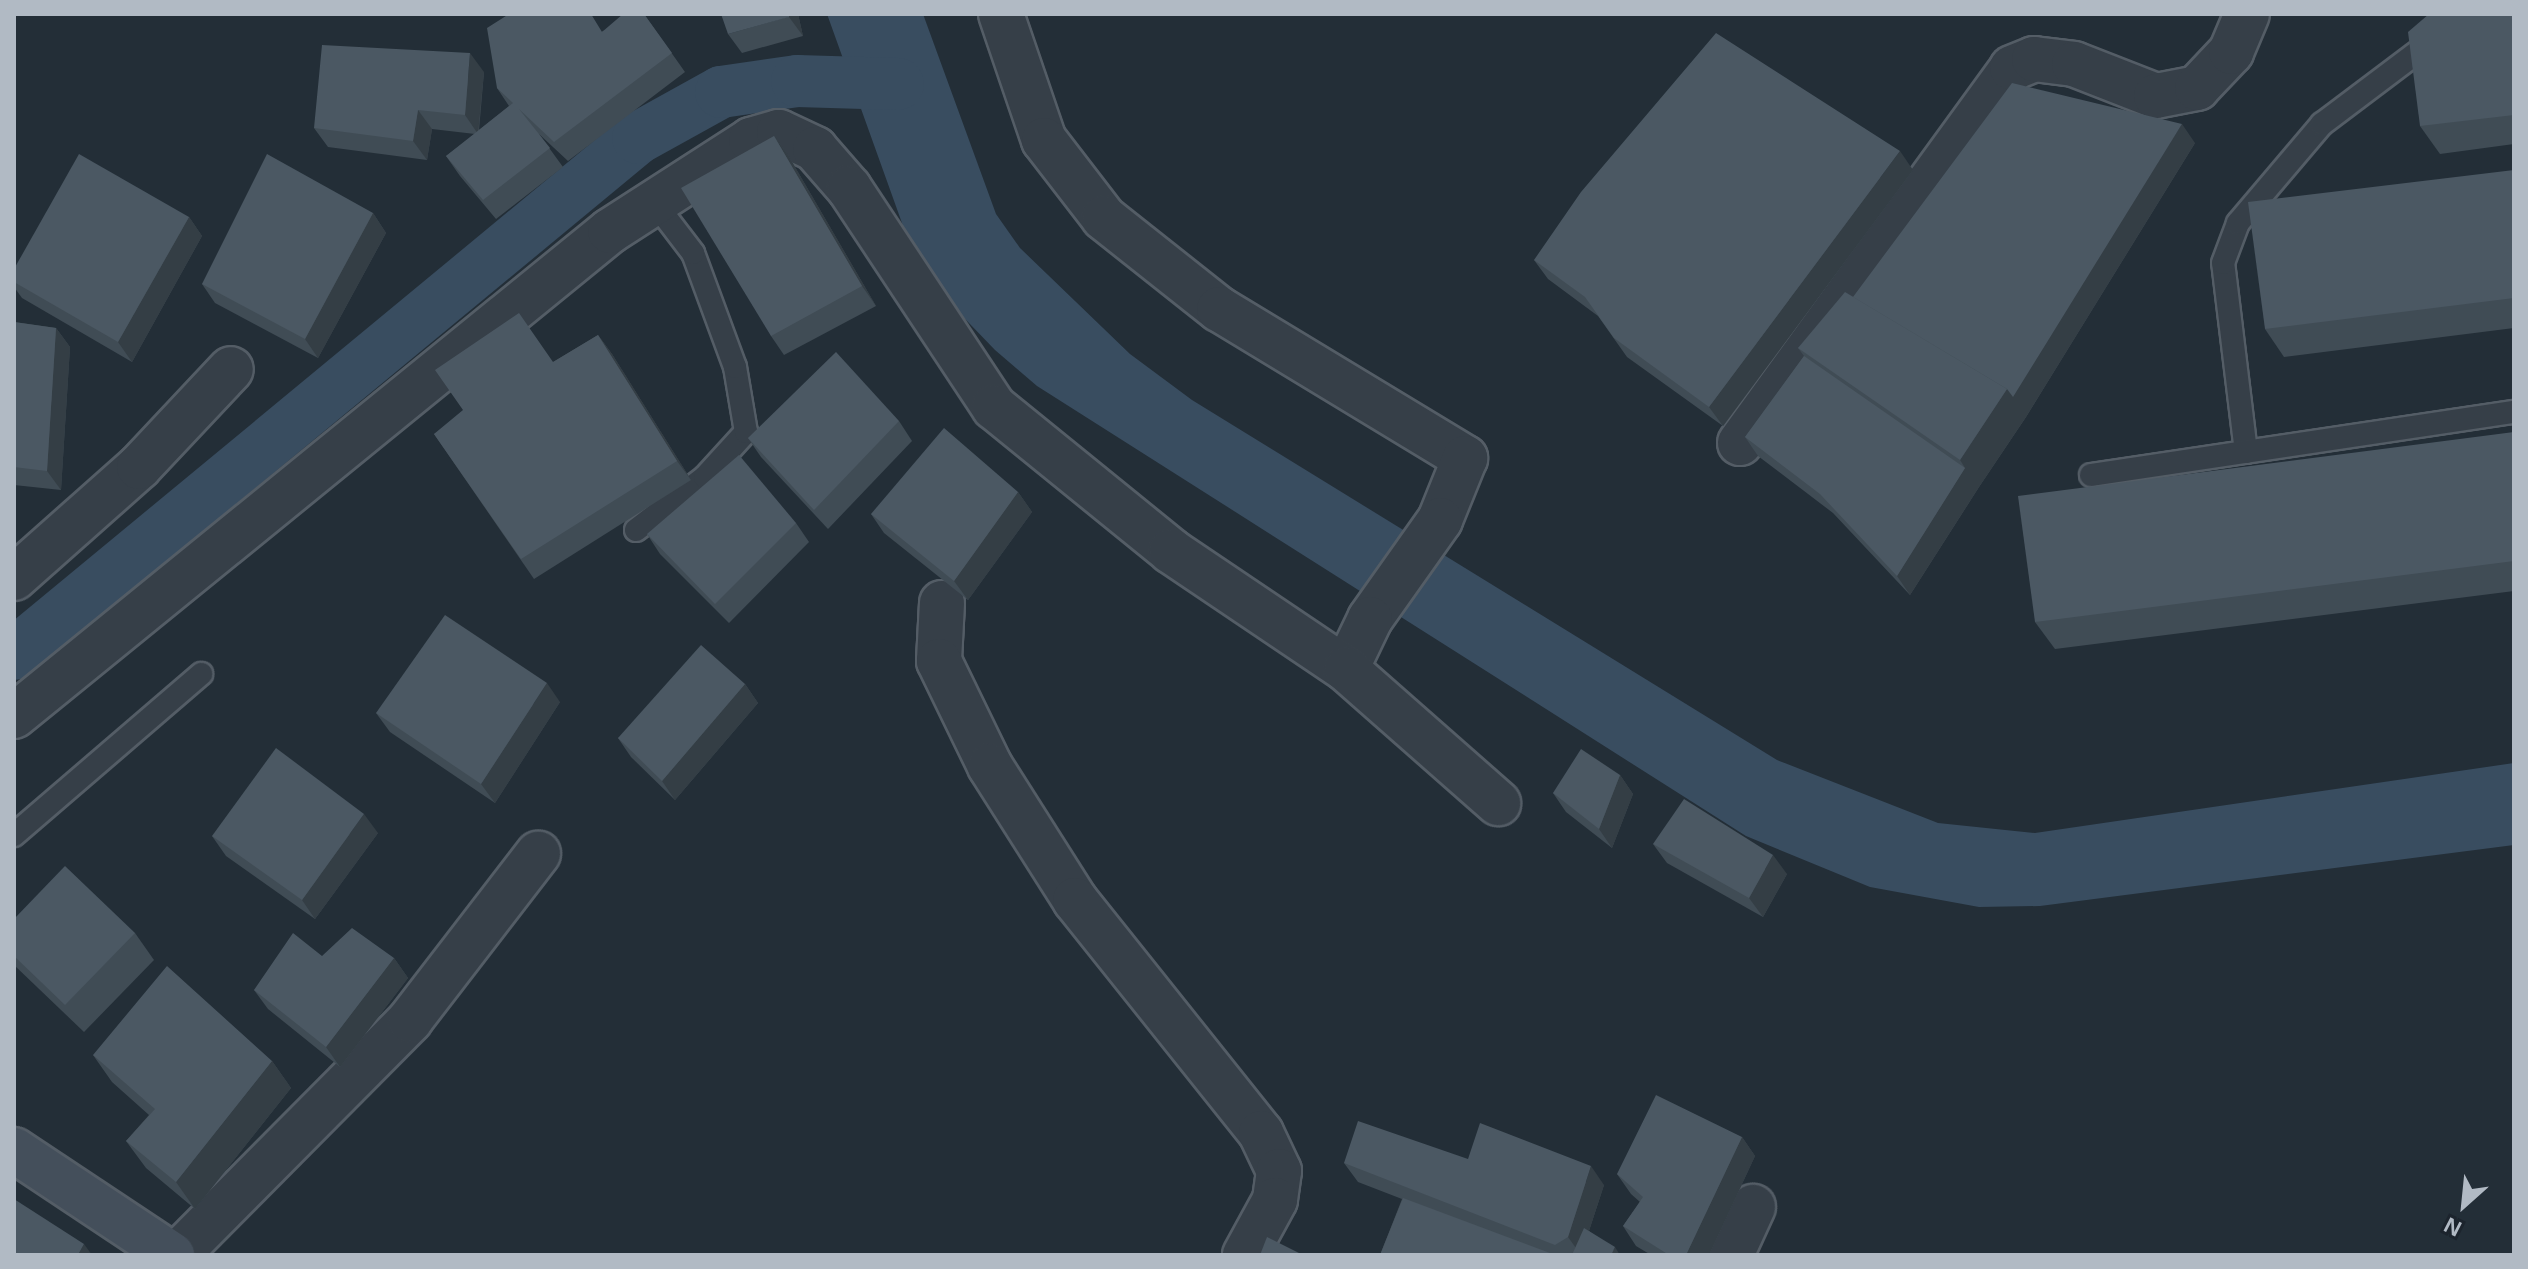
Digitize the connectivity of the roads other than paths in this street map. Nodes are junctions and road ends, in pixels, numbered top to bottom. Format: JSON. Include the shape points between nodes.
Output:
{"nodes":[{"id":1,"x":1001,"y":14,"type":"edge"},
{"id":2,"x":2247,"y":14,"type":"edge"},
{"id":3,"x":2468,"y":14,"type":"edge"},
{"id":4,"x":654,"y":202,"type":"junction"},
{"id":5,"x":231,"y":369,"type":"dead end"},
{"id":6,"x":2514,"y":412,"type":"edge"},
{"id":7,"x":1740,"y":443,"type":"dead end"},
{"id":8,"x":2246,"y":452,"type":"junction"},
{"id":9,"x":2091,"y":475,"type":"dead end"},
{"id":10,"x":636,"y":530,"type":"dead end"},
{"id":11,"x":14,"y":578,"type":"edge"},
{"id":12,"x":942,"y":603,"type":"dead end"},
{"id":13,"x":1346,"y":669,"type":"junction"},
{"id":14,"x":201,"y":674,"type":"dead end"},
{"id":15,"x":14,"y":716,"type":"edge"},
{"id":16,"x":1498,"y":803,"type":"dead end"},
{"id":17,"x":14,"y":835,"type":"edge"},
{"id":18,"x":538,"y":854,"type":"dead end"},
{"id":19,"x":14,"y":1150,"type":"edge"},
{"id":20,"x":1753,"y":1207,"type":"dead end"},
{"id":21,"x":154,"y":1250,"type":"edge"},
{"id":22,"x":1245,"y":1255,"type":"edge"},
{"id":23,"x":1731,"y":1255,"type":"edge"}],
"edges":[{"from":1,"to":13,"type":"street","via":[[1044,140],[1104,218],[1219,309],[1465,458],[1440,520],[1370,619]]},
{"from":2,"to":7,"type":"street","via":[[2231,52],[2197,88],[2156,96],[2074,64],[2034,59],[2012,68]]},
{"from":3,"to":8,"type":"lane","via":[[2322,124],[2238,223],[2223,263]]},
{"from":4,"to":10,"type":"lane","via":[[693,253],[735,367],[746,432],[705,477]]},
{"from":4,"to":13,"type":"street","via":[[751,140],[779,132],[815,149],[849,188],[994,407],[1171,551]]},
{"from":4,"to":15,"type":"street","via":[[248,518]]},
{"from":5,"to":11,"type":"street","via":[[139,467]]},
{"from":6,"to":8,"type":"lane"},
{"from":8,"to":9,"type":"lane"},
{"from":12,"to":22,"type":"street","via":[[939,661],[990,766],[1075,900],[1261,1133],[1279,1171],[1275,1200]]},
{"from":13,"to":16,"type":"street"},
{"from":14,"to":17,"type":"lane"},
{"from":18,"to":21,"type":"street","via":[[410,1020]]},
{"from":19,"to":21,"type":"main road"},
{"from":20,"to":23,"type":"street"}]}
